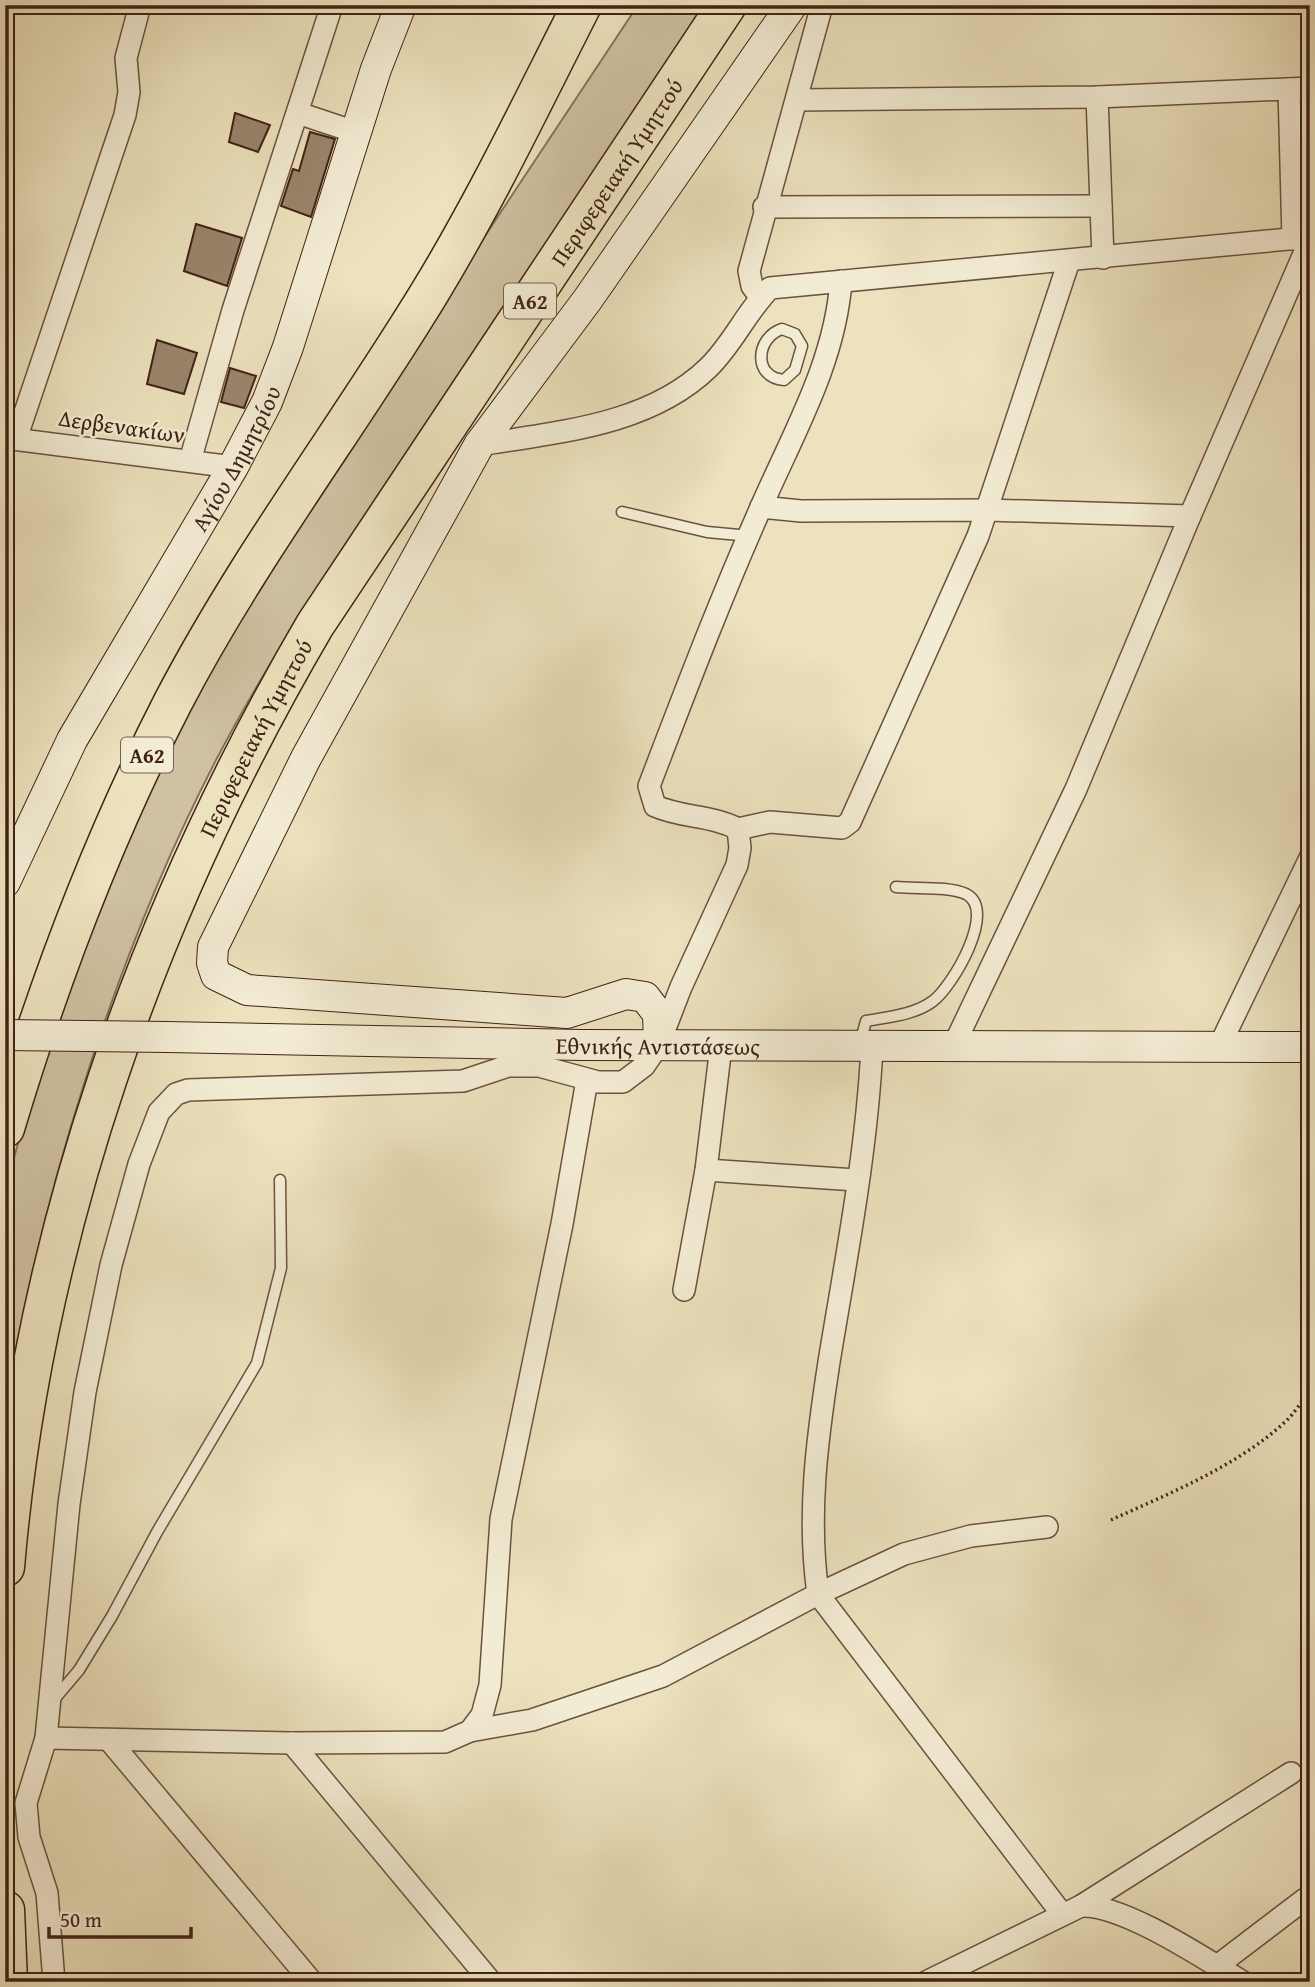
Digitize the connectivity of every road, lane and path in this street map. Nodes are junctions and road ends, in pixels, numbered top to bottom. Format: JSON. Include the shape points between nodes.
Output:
{"nodes":[{"id":1,"x":140,"y":5,"type":"edge"},
{"id":2,"x":332,"y":5,"type":"edge"},
{"id":3,"x":401,"y":5,"type":"edge"},
{"id":4,"x":582,"y":5,"type":"edge"},
{"id":5,"x":727,"y":5,"type":"edge"},
{"id":6,"x":792,"y":5,"type":"edge"},
{"id":7,"x":822,"y":5,"type":"edge"},
{"id":8,"x":1300,"y":89,"type":"edge"},
{"id":9,"x":1097,"y":97,"type":"junction"},
{"id":10,"x":797,"y":100,"type":"junction"},
{"id":11,"x":298,"y":113,"type":"junction"},
{"id":12,"x":355,"y":132,"type":"junction"},
{"id":13,"x":1101,"y":206,"type":"junction"},
{"id":14,"x":764,"y":207,"type":"junction"},
{"id":15,"x":1304,"y":239,"type":"edge"},
{"id":16,"x":1103,"y":258,"type":"junction"},
{"id":17,"x":1069,"y":261,"type":"junction"},
{"id":18,"x":841,"y":281,"type":"junction"},
{"id":19,"x":761,"y":298,"type":"junction"},
{"id":20,"x":799,"y":362,"type":"junction"},
{"id":21,"x":821,"y":370,"type":"junction"},
{"id":22,"x":11,"y":438,"type":"edge"},
{"id":23,"x":479,"y":445,"type":"junction"},
{"id":24,"x":190,"y":461,"type":"junction"},
{"id":25,"x":233,"y":467,"type":"junction"},
{"id":26,"x":761,"y":507,"type":"junction"},
{"id":27,"x":988,"y":510,"type":"junction"},
{"id":28,"x":622,"y":512,"type":"dead end"},
{"id":29,"x":1190,"y":516,"type":"junction"},
{"id":30,"x":750,"y":536,"type":"junction"},
{"id":31,"x":738,"y":829,"type":"junction"},
{"id":32,"x":1310,"y":858,"type":"edge"},
{"id":33,"x":5,"y":882,"type":"edge"},
{"id":34,"x":896,"y":887,"type":"dead end"},
{"id":35,"x":5,"y":1035,"type":"edge"},
{"id":36,"x":659,"y":1044,"type":"junction"},
{"id":37,"x":721,"y":1045,"type":"junction"},
{"id":38,"x":866,"y":1046,"type":"junction"},
{"id":39,"x":953,"y":1046,"type":"junction"},
{"id":40,"x":1219,"y":1047,"type":"junction"},
{"id":41,"x":1310,"y":1047,"type":"edge"},
{"id":42,"x":587,"y":1080,"type":"junction"},
{"id":43,"x":5,"y":1128,"type":"edge"},
{"id":44,"x":706,"y":1170,"type":"junction"},
{"id":45,"x":280,"y":1180,"type":"dead end"},
{"id":46,"x":856,"y":1180,"type":"junction"},
{"id":47,"x":684,"y":1290,"type":"dead end"},
{"id":48,"x":1310,"y":1391,"type":"edge"},
{"id":49,"x":1111,"y":1520,"type":"dead end"},
{"id":50,"x":1047,"y":1527,"type":"dead end"},
{"id":51,"x":5,"y":1567,"type":"edge"},
{"id":52,"x":818,"y":1594,"type":"junction"},
{"id":53,"x":50,"y":1705,"type":"junction"},
{"id":54,"x":470,"y":1731,"type":"junction"},
{"id":55,"x":46,"y":1738,"type":"junction"},
{"id":56,"x":109,"y":1740,"type":"junction"},
{"id":57,"x":292,"y":1743,"type":"junction"},
{"id":58,"x":1291,"y":1773,"type":"dead end"},
{"id":59,"x":1305,"y":1899,"type":"dead end"},
{"id":60,"x":5,"y":1910,"type":"edge"},
{"id":61,"x":1071,"y":1910,"type":"junction"},
{"id":62,"x":1217,"y":1966,"type":"junction"},
{"id":63,"x":8,"y":1982,"type":"edge"},
{"id":64,"x":54,"y":1982,"type":"edge"},
{"id":65,"x":312,"y":1982,"type":"edge"},
{"id":66,"x":491,"y":1982,"type":"edge"},
{"id":67,"x":926,"y":1982,"type":"edge"},
{"id":68,"x":1243,"y":1982,"type":"edge"}],
"edges":[{"from":1,"to":22,"type":"street","via":[[126,58],[125,115]]},
{"from":2,"to":11,"type":"street"},
{"from":3,"to":12,"type":"street","name":"Αγίου Δημητρίου"},
{"from":4,"to":43,"type":"highway","number":"Α62","via":[[454,252],[255,558],[174,700],[111,828]]},
{"from":5,"to":51,"type":"highway","name":"Περιφερειακή Υμηττού","number":"Α62","via":[[315,625],[202,835],[141,981],[69,1209],[32,1378]]},
{"from":6,"to":23,"type":"street","via":[[588,299]]},
{"from":7,"to":10,"type":"street"},
{"from":8,"to":9,"type":"street"},
{"from":8,"to":15,"type":"street"},
{"from":9,"to":10,"type":"street"},
{"from":9,"to":13,"type":"street"},
{"from":10,"to":14,"type":"street"},
{"from":11,"to":12,"type":"street"},
{"from":11,"to":24,"type":"street","via":[[233,310]]},
{"from":12,"to":25,"type":"street","name":"Αγίου Δημητρίου","via":[[283,363]]},
{"from":13,"to":14,"type":"street"},
{"from":13,"to":16,"type":"street"},
{"from":14,"to":19,"type":"street","via":[[749,271]]},
{"from":15,"to":16,"type":"street"},
{"from":15,"to":29,"type":"street"},
{"from":16,"to":17,"type":"street"},
{"from":17,"to":18,"type":"street"},
{"from":17,"to":27,"type":"street"},
{"from":18,"to":19,"type":"street","via":[[770,288]]},
{"from":18,"to":21,"type":"street","via":[[839,312]]},
{"from":19,"to":23,"type":"street","via":[[731,344],[707,369],[652,405],[595,425]]},
{"from":20,"to":20,"type":"lane","via":[[800,339],[782,329],[769,337],[760,357],[763,370],[774,380],[791,377]]},
{"from":20,"to":21,"type":"lane"},
{"from":21,"to":26,"type":"street"},
{"from":22,"to":24,"type":"street","name":"Δερβενακίων"},
{"from":23,"to":36,"type":"street","via":[[306,758],[222,925],[212,963],[216,975],[231,985],[260,990],[567,1013],[625,995],[645,997],[657,1014]]},
{"from":24,"to":25,"type":"street","name":"Δερβενακίων"},
{"from":25,"to":33,"type":"street","name":"Αγίου Δημητρίου","via":[[72,740]]},
{"from":26,"to":27,"type":"street"},
{"from":26,"to":30,"type":"street"},
{"from":27,"to":29,"type":"street"},
{"from":27,"to":31,"type":"street","via":[[850,822],[842,828],[770,822]]},
{"from":28,"to":30,"type":"lane","via":[[707,532]]},
{"from":29,"to":39,"type":"street","via":[[1076,789]]},
{"from":30,"to":31,"type":"street","via":[[649,786],[655,806],[723,821]]},
{"from":31,"to":36,"type":"street","via":[[737,865]]},
{"from":32,"to":40,"type":"street"},
{"from":34,"to":38,"type":"lane","via":[[965,894],[977,903],[979,911],[968,951],[934,1001],[918,1010],[866,1021]]},
{"from":35,"to":36,"type":"street","name":"Εθνικής Αντιστάσεως","bridge":true},
{"from":36,"to":37,"type":"street","name":"Εθνικής Αντιστάσεως"},
{"from":36,"to":42,"type":"street","via":[[644,1066],[623,1082]]},
{"from":37,"to":38,"type":"street","name":"Εθνικής Αντιστάσεως"},
{"from":37,"to":44,"type":"street"},
{"from":38,"to":39,"type":"street","name":"Εθνικής Αντιστάσεως"},
{"from":38,"to":46,"type":"street","via":[[869,1092]]},
{"from":39,"to":40,"type":"street","name":"Εθνικής Αντιστάσεως"},
{"from":40,"to":41,"type":"street","name":"Εθνικής Αντιστάσεως"},
{"from":42,"to":53,"type":"street","via":[[539,1066],[508,1066],[463,1081],[206,1089],[176,1094],[166,1102],[135,1177],[89,1367],[69,1504]]},
{"from":42,"to":54,"type":"street","via":[[502,1519],[489,1685],[482,1715]]},
{"from":44,"to":46,"type":"street"},
{"from":44,"to":47,"type":"street"},
{"from":45,"to":53,"type":"lane","via":[[281,1268],[257,1363],[112,1616],[79,1670]]},
{"from":46,"to":52,"type":"street","via":[[816,1447],[813,1536]]},
{"from":48,"to":49,"type":"path","via":[[1287,1420],[1238,1455]]},
{"from":50,"to":52,"type":"street","via":[[971,1536],[904,1554]]},
{"from":52,"to":54,"type":"street","via":[[663,1676],[533,1720]]},
{"from":52,"to":61,"type":"street"},
{"from":53,"to":55,"type":"street"},
{"from":54,"to":57,"type":"street","via":[[445,1742]]},
{"from":55,"to":56,"type":"street"},
{"from":55,"to":64,"type":"street","via":[[29,1783],[26,1811],[29,1837],[49,1901]]},
{"from":56,"to":57,"type":"street"},
{"from":56,"to":65,"type":"street"},
{"from":57,"to":66,"type":"street"},
{"from":58,"to":61,"type":"street"},
{"from":59,"to":62,"type":"street"},
{"from":60,"to":63,"type":"highway"},
{"from":61,"to":62,"type":"street","via":[[1109,1909]]},
{"from":61,"to":67,"type":"street"},
{"from":62,"to":68,"type":"street"}]}
